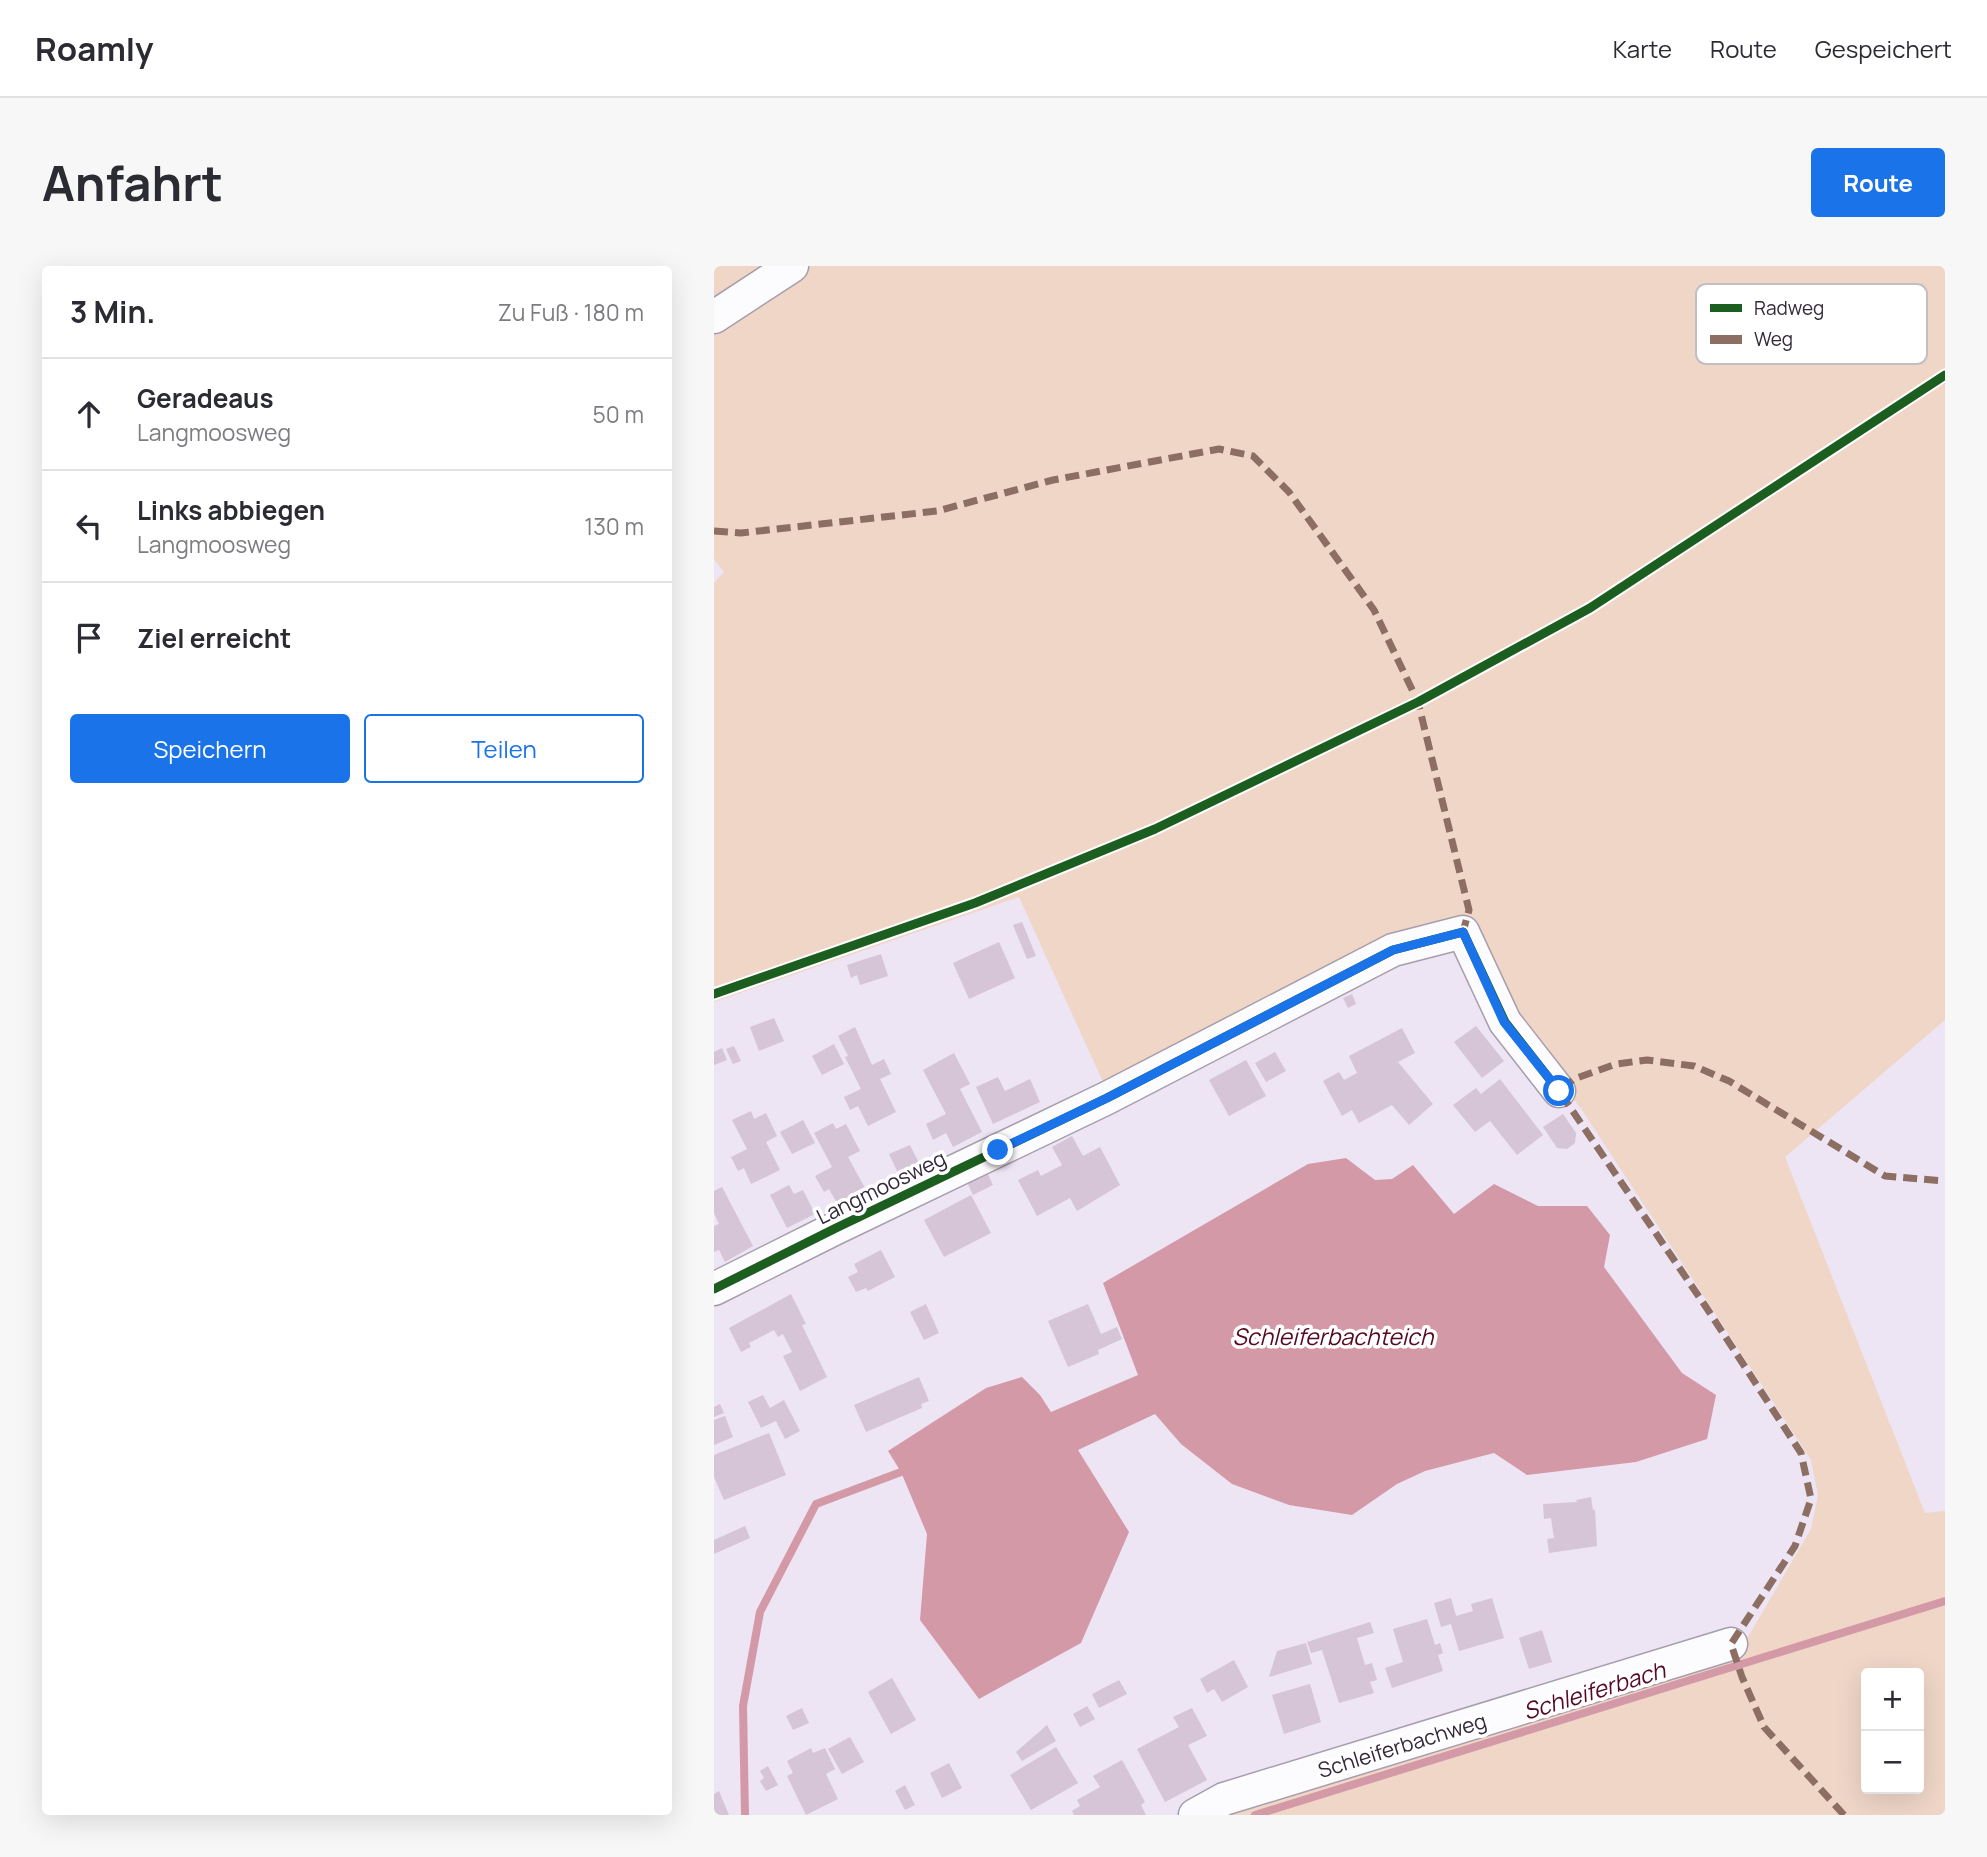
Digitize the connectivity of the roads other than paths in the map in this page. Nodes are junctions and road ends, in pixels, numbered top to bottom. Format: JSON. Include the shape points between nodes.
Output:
{"nodes":[{"id":1,"x":792,"y":266,"type":"edge"},
{"id":2,"x":714,"y":317,"type":"edge"},
{"id":3,"x":1559,"y":1091,"type":"dead end"},
{"id":4,"x":714,"y":1289,"type":"edge"},
{"id":5,"x":1731,"y":1644,"type":"dead end"},
{"id":6,"x":1195,"y":1815,"type":"edge"}],
"edges":[{"from":1,"to":2,"type":"street"},
{"from":3,"to":4,"type":"street","name":"Langmoosweg","via":[[1504,1022],[1463,932],[1393,950],[1107,1098]]},
{"from":5,"to":6,"type":"street","name":"Schleiferbachweg","via":[[1224,1799]]}]}
